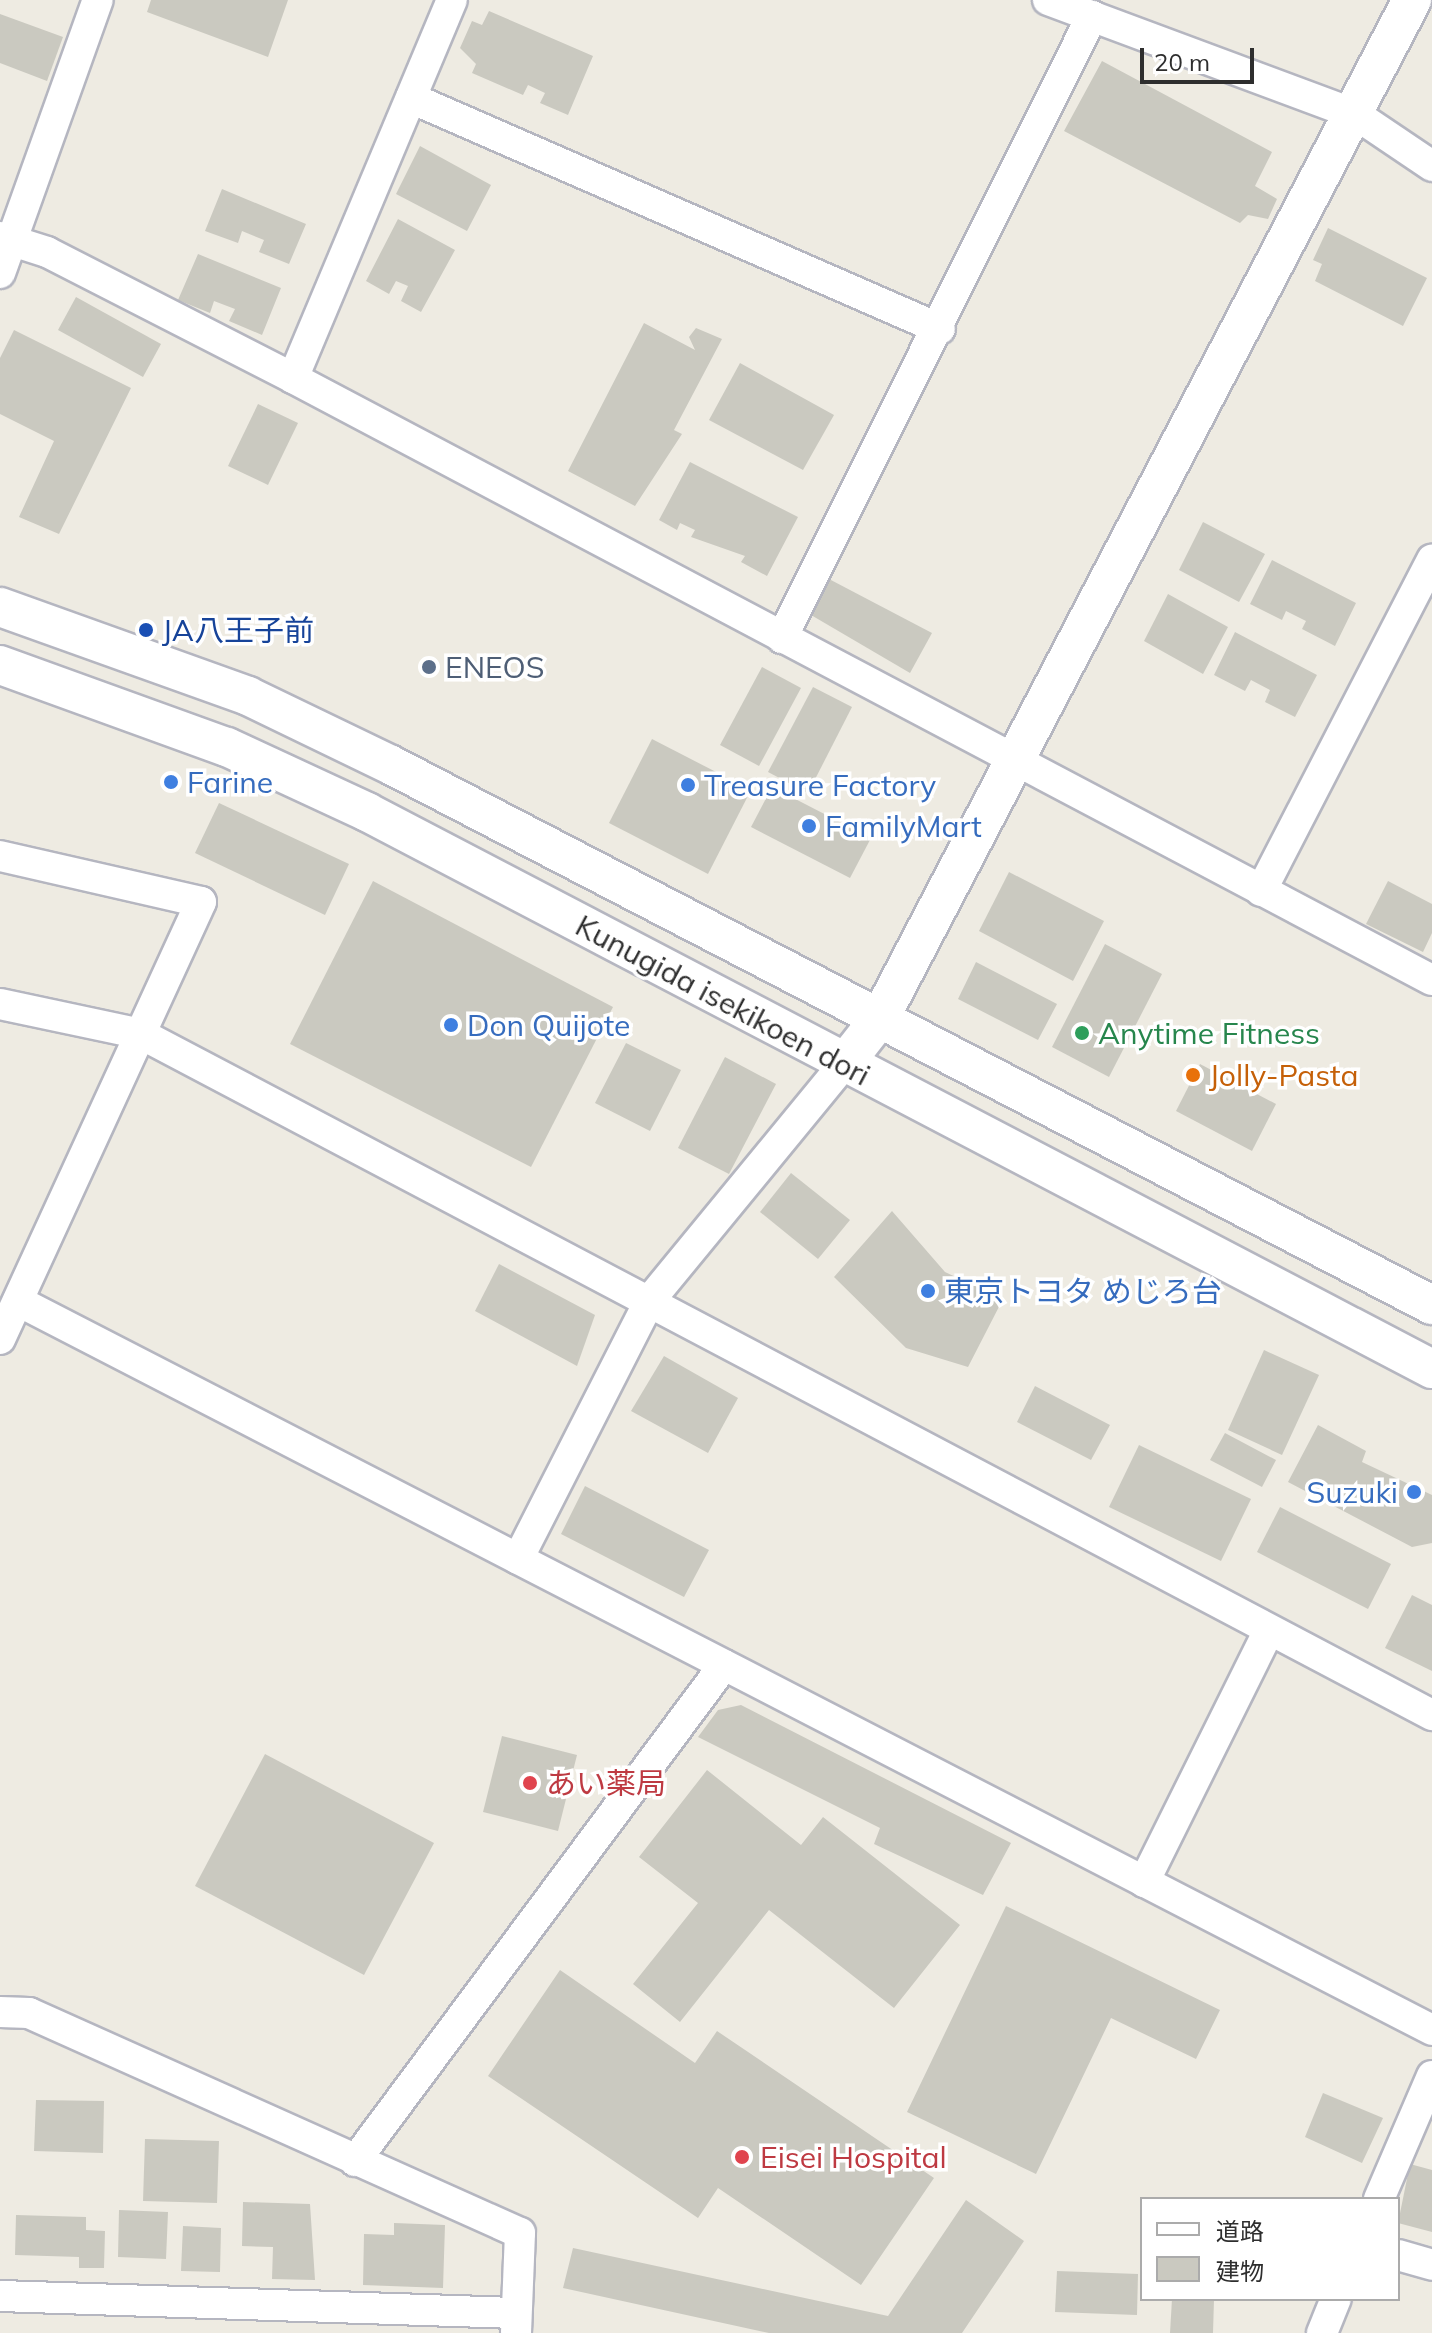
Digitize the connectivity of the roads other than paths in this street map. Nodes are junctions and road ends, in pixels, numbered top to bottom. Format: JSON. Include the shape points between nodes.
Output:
{"nodes":[{"id":1,"x":98,"y":0,"type":"edge"},
{"id":2,"x":452,"y":0,"type":"edge"},
{"id":3,"x":1048,"y":0,"type":"edge"},
{"id":4,"x":1412,"y":0,"type":"edge"},
{"id":5,"x":1092,"y":16,"type":"junction"},
{"id":6,"x":411,"y":98,"type":"junction"},
{"id":7,"x":1355,"y":114,"type":"junction"},
{"id":8,"x":1432,"y":166,"type":"edge"},
{"id":9,"x":6,"y":238,"type":"edge"},
{"id":10,"x":0,"y":273,"type":"edge"},
{"id":11,"x":940,"y":329,"type":"junction"},
{"id":12,"x":293,"y":378,"type":"junction"},
{"id":13,"x":1432,"y":560,"type":"edge"},
{"id":14,"x":0,"y":607,"type":"edge"},
{"id":15,"x":782,"y":638,"type":"junction"},
{"id":16,"x":0,"y":665,"type":"edge"},
{"id":17,"x":1015,"y":761,"type":"junction"},
{"id":18,"x":0,"y":856,"type":"edge"},
{"id":19,"x":1261,"y":891,"type":"junction"},
{"id":20,"x":1431,"y":978,"type":"edge"},
{"id":21,"x":0,"y":1004,"type":"edge"},
{"id":22,"x":880,"y":1018,"type":"junction"},
{"id":23,"x":141,"y":1034,"type":"junction"},
{"id":24,"x":844,"y":1064,"type":"junction"},
{"id":25,"x":650,"y":1300,"type":"junction"},
{"id":26,"x":18,"y":1301,"type":"junction"},
{"id":27,"x":1432,"y":1305,"type":"edge"},
{"id":28,"x":0,"y":1339,"type":"edge"},
{"id":29,"x":1432,"y":1369,"type":"edge"},
{"id":30,"x":518,"y":1559,"type":"junction"},
{"id":31,"x":1268,"y":1632,"type":"junction"},
{"id":32,"x":724,"y":1665,"type":"junction"},
{"id":33,"x":1432,"y":1715,"type":"edge"},
{"id":34,"x":1144,"y":1882,"type":"junction"},
{"id":35,"x":0,"y":2012,"type":"edge"},
{"id":36,"x":1432,"y":2030,"type":"edge"},
{"id":37,"x":1432,"y":2076,"type":"edge"},
{"id":38,"x":355,"y":2161,"type":"junction"},
{"id":39,"x":1380,"y":2197,"type":"edge"},
{"id":40,"x":1400,"y":2256,"type":"edge"},
{"id":41,"x":1432,"y":2265,"type":"edge"},
{"id":42,"x":0,"y":2296,"type":"edge"},
{"id":43,"x":1335,"y":2301,"type":"edge"},
{"id":44,"x":516,"y":2323,"type":"edge"},
{"id":45,"x":1322,"y":2333,"type":"edge"}],
"edges":[{"from":1,"to":9,"type":"street"},
{"from":2,"to":6,"type":"street"},
{"from":3,"to":5,"type":"street"},
{"from":4,"to":7,"type":"street"},
{"from":5,"to":7,"type":"street"},
{"from":5,"to":11,"type":"street"},
{"from":6,"to":11,"type":"street"},
{"from":6,"to":12,"type":"street"},
{"from":7,"to":8,"type":"street"},
{"from":7,"to":17,"type":"street"},
{"from":9,"to":10,"type":"street"},
{"from":9,"to":12,"type":"street"},
{"from":11,"to":15,"type":"street"},
{"from":12,"to":15,"type":"street"},
{"from":13,"to":19,"type":"street"},
{"from":14,"to":22,"type":"street","name":"Kunugida isekikoen dori","via":[[248,696]]},
{"from":15,"to":17,"type":"street"},
{"from":16,"to":24,"type":"street","name":"Kunugida isekikoen dori","via":[[227,747],[367,812]]},
{"from":17,"to":19,"type":"street"},
{"from":17,"to":22,"type":"street"},
{"from":18,"to":23,"type":"street","via":[[201,902]]},
{"from":19,"to":20,"type":"street"},
{"from":21,"to":23,"type":"street"},
{"from":22,"to":24,"type":"street"},
{"from":22,"to":27,"type":"street","name":"Kunugida isekikoen dori"},
{"from":23,"to":25,"type":"street"},
{"from":23,"to":26,"type":"street"},
{"from":24,"to":25,"type":"street"},
{"from":24,"to":29,"type":"street","name":"Kunugida isekikoen dori"},
{"from":25,"to":30,"type":"street"},
{"from":25,"to":31,"type":"street"},
{"from":26,"to":28,"type":"street"},
{"from":26,"to":30,"type":"street"},
{"from":30,"to":32,"type":"street"},
{"from":31,"to":33,"type":"street"},
{"from":31,"to":34,"type":"street"},
{"from":32,"to":34,"type":"street"},
{"from":32,"to":38,"type":"street"},
{"from":34,"to":36,"type":"street"},
{"from":35,"to":38,"type":"street","via":[[29,2013]]},
{"from":37,"to":39,"type":"street"},
{"from":38,"to":44,"type":"street","via":[[520,2233]]},
{"from":40,"to":41,"type":"street"},
{"from":42,"to":44,"type":"street"},
{"from":43,"to":45,"type":"street"}]}
